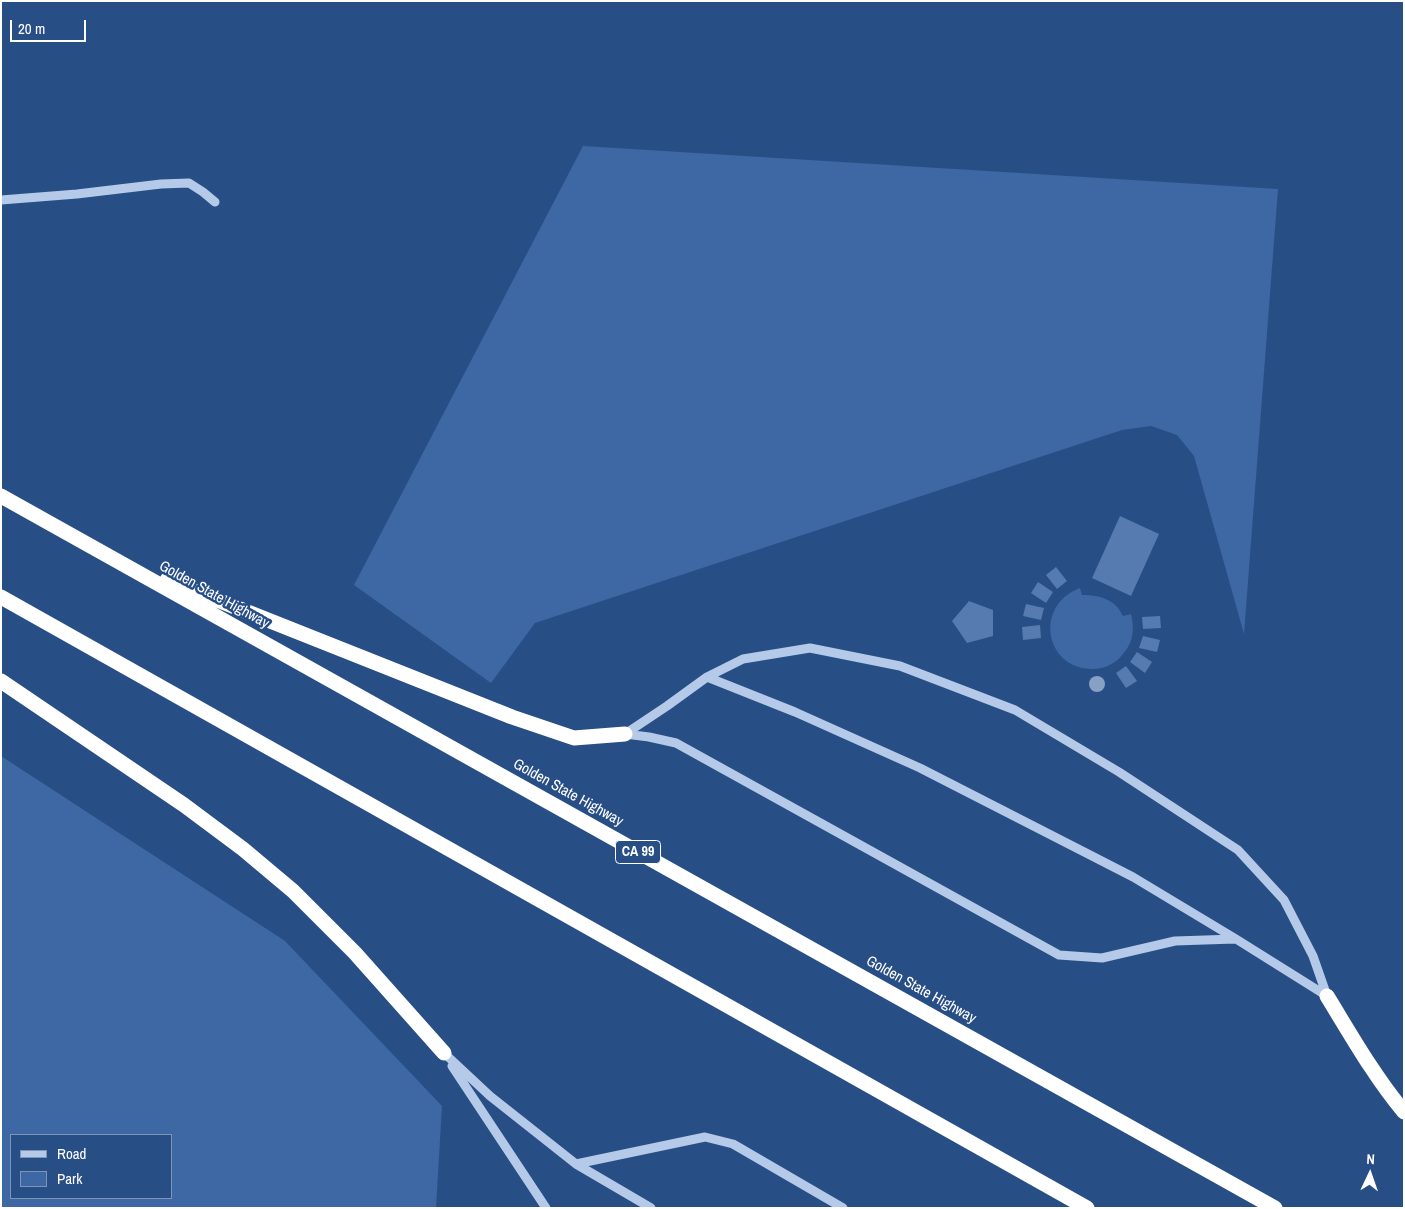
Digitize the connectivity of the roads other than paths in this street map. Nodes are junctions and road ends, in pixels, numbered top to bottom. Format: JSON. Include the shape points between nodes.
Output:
{"nodes":[{"id":1,"x":1,"y":200,"type":"edge"},
{"id":2,"x":215,"y":202,"type":"dead end"},
{"id":3,"x":1,"y":496,"type":"edge"},
{"id":4,"x":111,"y":558,"type":"junction"},
{"id":5,"x":1,"y":597,"type":"edge"},
{"id":6,"x":707,"y":677,"type":"junction"},
{"id":7,"x":1,"y":681,"type":"edge"},
{"id":8,"x":625,"y":734,"type":"junction"},
{"id":9,"x":1236,"y":939,"type":"junction"},
{"id":10,"x":1327,"y":996,"type":"junction"},
{"id":11,"x":444,"y":1053,"type":"junction"},
{"id":12,"x":1404,"y":1112,"type":"edge"},
{"id":13,"x":576,"y":1164,"type":"junction"},
{"id":14,"x":546,"y":1208,"type":"edge"},
{"id":15,"x":651,"y":1208,"type":"edge"},
{"id":16,"x":844,"y":1208,"type":"edge"},
{"id":17,"x":1087,"y":1208,"type":"edge"},
{"id":18,"x":1274,"y":1208,"type":"edge"}],
"edges":[{"from":1,"to":2,"type":"lane","via":[[189,183]]},
{"from":3,"to":4,"type":"highway","name":"Golden State Highway","number":"CA 99"},
{"from":4,"to":8,"type":"highway","via":[[512,717],[574,738]]},
{"from":4,"to":18,"type":"highway","name":"Golden State Highway","number":"CA 99"},
{"from":5,"to":17,"type":"highway"},
{"from":6,"to":8,"type":"lane"},
{"from":6,"to":9,"type":"lane","via":[[796,712],[920,768],[1133,877]]},
{"from":6,"to":10,"type":"lane","via":[[743,659],[810,648],[900,666],[1015,710],[1119,772],[1238,850],[1284,900],[1313,956]]},
{"from":7,"to":11,"type":"highway","via":[[184,805],[286,884],[355,953]]},
{"from":8,"to":9,"type":"lane","via":[[676,743],[1060,956],[1102,958],[1175,941]]},
{"from":9,"to":10,"type":"lane"},
{"from":10,"to":12,"type":"highway","via":[[1358,1048]]},
{"from":11,"to":13,"type":"lane","via":[[490,1096]]},
{"from":11,"to":14,"type":"lane"},
{"from":13,"to":15,"type":"lane"},
{"from":13,"to":16,"type":"lane","via":[[705,1137],[733,1144]]}]}
